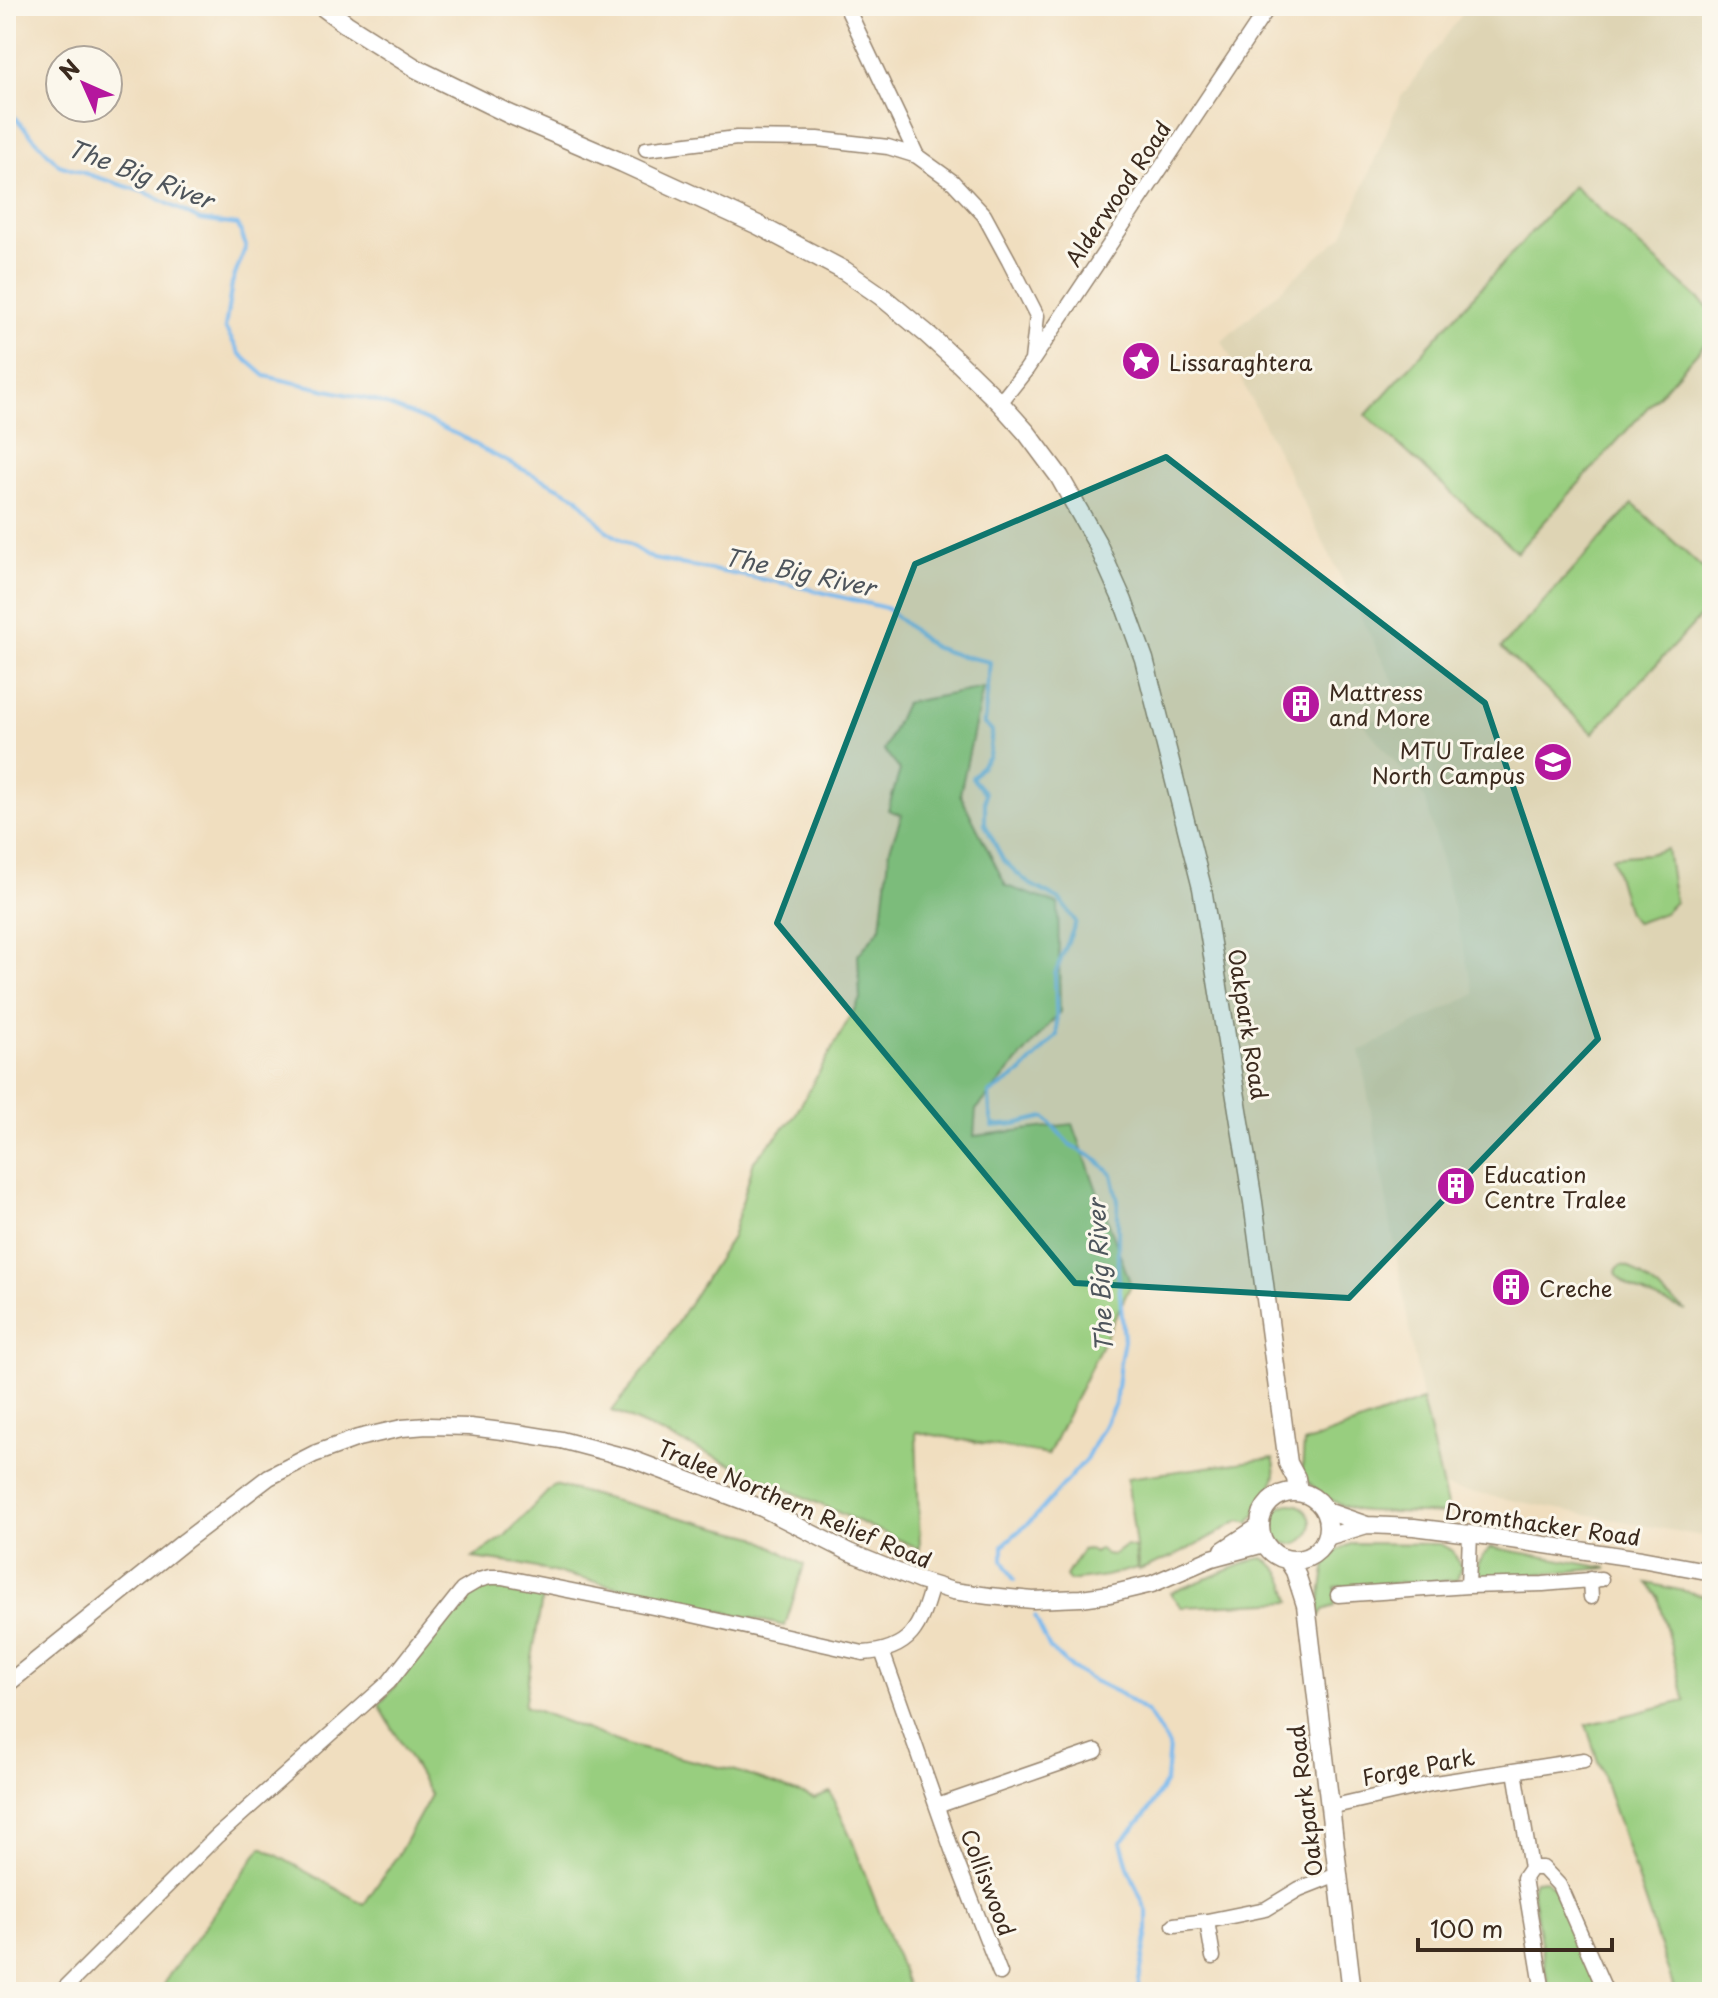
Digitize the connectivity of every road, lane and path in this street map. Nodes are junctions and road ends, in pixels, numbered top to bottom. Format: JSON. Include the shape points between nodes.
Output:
{"nodes":[{"id":1,"x":322,"y":6,"type":"edge"},
{"id":2,"x":846,"y":6,"type":"edge"},
{"id":3,"x":1269,"y":6,"type":"edge"},
{"id":4,"x":646,"y":149,"type":"dead end"},
{"id":5,"x":917,"y":156,"type":"junction"},
{"id":6,"x":1032,"y":360,"type":"junction"},
{"id":7,"x":1000,"y":403,"type":"junction"},
{"id":8,"x":1288,"y":1463,"type":"junction"},
{"id":9,"x":1298,"y":1492,"type":"junction"},
{"id":10,"x":1278,"y":1496,"type":"junction"},
{"id":11,"x":1324,"y":1510,"type":"junction"},
{"id":12,"x":1261,"y":1525,"type":"junction"},
{"id":13,"x":1367,"y":1525,"type":"junction"},
{"id":14,"x":1470,"y":1534,"type":"junction"},
{"id":15,"x":1327,"y":1537,"type":"junction"},
{"id":16,"x":1264,"y":1544,"type":"junction"},
{"id":17,"x":1212,"y":1558,"type":"junction"},
{"id":18,"x":1309,"y":1558,"type":"junction"},
{"id":19,"x":1288,"y":1560,"type":"junction"},
{"id":20,"x":1712,"y":1572,"type":"edge"},
{"id":21,"x":932,"y":1585,"type":"junction"},
{"id":22,"x":1468,"y":1586,"type":"junction"},
{"id":23,"x":1338,"y":1595,"type":"dead end"},
{"id":24,"x":1591,"y":1597,"type":"dead end"},
{"id":25,"x":1306,"y":1605,"type":"junction"},
{"id":26,"x":882,"y":1651,"type":"junction"},
{"id":27,"x":6,"y":1685,"type":"edge"},
{"id":28,"x":1096,"y":1751,"type":"dead end"},
{"id":29,"x":1584,"y":1760,"type":"dead end"},
{"id":30,"x":1515,"y":1771,"type":"junction"},
{"id":31,"x":937,"y":1806,"type":"junction"},
{"id":32,"x":1330,"y":1807,"type":"junction"},
{"id":33,"x":1531,"y":1868,"type":"junction"},
{"id":34,"x":1337,"y":1874,"type":"junction"},
{"id":35,"x":1207,"y":1921,"type":"junction"},
{"id":36,"x":1174,"y":1925,"type":"dead end"},
{"id":37,"x":1213,"y":1957,"type":"dead end"},
{"id":38,"x":1000,"y":1973,"type":"dead end"},
{"id":39,"x":61,"y":1992,"type":"edge"},
{"id":40,"x":1352,"y":1992,"type":"edge"},
{"id":41,"x":1543,"y":1992,"type":"edge"},
{"id":42,"x":1606,"y":1992,"type":"edge"}],
"edges":[{"from":1,"to":7,"type":"main road","name":"Oakpark Road","via":[[417,69],[758,225],[845,271],[927,334]]},
{"from":2,"to":5,"type":"street"},
{"from":3,"to":6,"type":"street","name":"Alderwood Road"},
{"from":4,"to":5,"type":"street","via":[[737,138],[818,139]]},
{"from":5,"to":6,"type":"street","via":[[953,182],[984,215],[1037,316]]},
{"from":6,"to":7,"type":"street","name":"Alderwood Road"},
{"from":7,"to":8,"type":"main road","name":"Oakpark Road","via":[[1059,476],[1097,543],[1144,659],[1202,888]]},
{"from":8,"to":9,"type":"main road"},
{"from":8,"to":10,"type":"main road"},
{"from":9,"to":10,"type":"main road"},
{"from":9,"to":11,"type":"main road"},
{"from":10,"to":12,"type":"main road","via":[[1263,1512]]},
{"from":11,"to":13,"type":"street"},
{"from":11,"to":15,"type":"main road"},
{"from":12,"to":16,"type":"main road"},
{"from":12,"to":17,"type":"street","name":"Tralee Northern Relief Road"},
{"from":13,"to":14,"type":"street","name":"Dromthacker Road"},
{"from":13,"to":15,"type":"street"},
{"from":14,"to":20,"type":"street","name":"Dromthacker Road"},
{"from":14,"to":22,"type":"street"},
{"from":15,"to":18,"type":"main road"},
{"from":16,"to":17,"type":"street","name":"Tralee Northern Relief Road"},
{"from":16,"to":19,"type":"main road"},
{"from":17,"to":21,"type":"street","name":"Tralee Northern Relief Road","via":[[1143,1586],[1081,1598],[1033,1600]]},
{"from":18,"to":19,"type":"main road"},
{"from":18,"to":25,"type":"main road"},
{"from":19,"to":25,"type":"main road"},
{"from":21,"to":26,"type":"street","via":[[913,1633]]},
{"from":21,"to":27,"type":"street","name":"Tralee Northern Relief Road","via":[[849,1552],[762,1508],[629,1458],[518,1433],[402,1428],[314,1454],[269,1477]]},
{"from":22,"to":23,"type":"street"},
{"from":22,"to":24,"type":"street","via":[[1595,1579]]},
{"from":25,"to":32,"type":"main road","name":"Oakpark Road"},
{"from":26,"to":31,"type":"street","name":"Colliswood"},
{"from":26,"to":39,"type":"street","via":[[863,1653],[502,1577],[479,1580],[462,1590],[389,1682],[216,1837]]},
{"from":28,"to":31,"type":"street","name":"Colliswood"},
{"from":29,"to":30,"type":"street","name":"Forge Park"},
{"from":30,"to":32,"type":"street","name":"Forge Park"},
{"from":30,"to":33,"type":"street"},
{"from":31,"to":38,"type":"street","name":"Colliswood"},
{"from":32,"to":34,"type":"main road","name":"Oakpark Road"},
{"from":33,"to":41,"type":"street","via":[[1524,1878]]},
{"from":33,"to":42,"type":"street","via":[[1543,1868],[1559,1885]]},
{"from":34,"to":35,"type":"street","via":[[1266,1909]]},
{"from":34,"to":40,"type":"main road","name":"Oakpark Road"},
{"from":35,"to":36,"type":"street"},
{"from":35,"to":37,"type":"street"}]}
